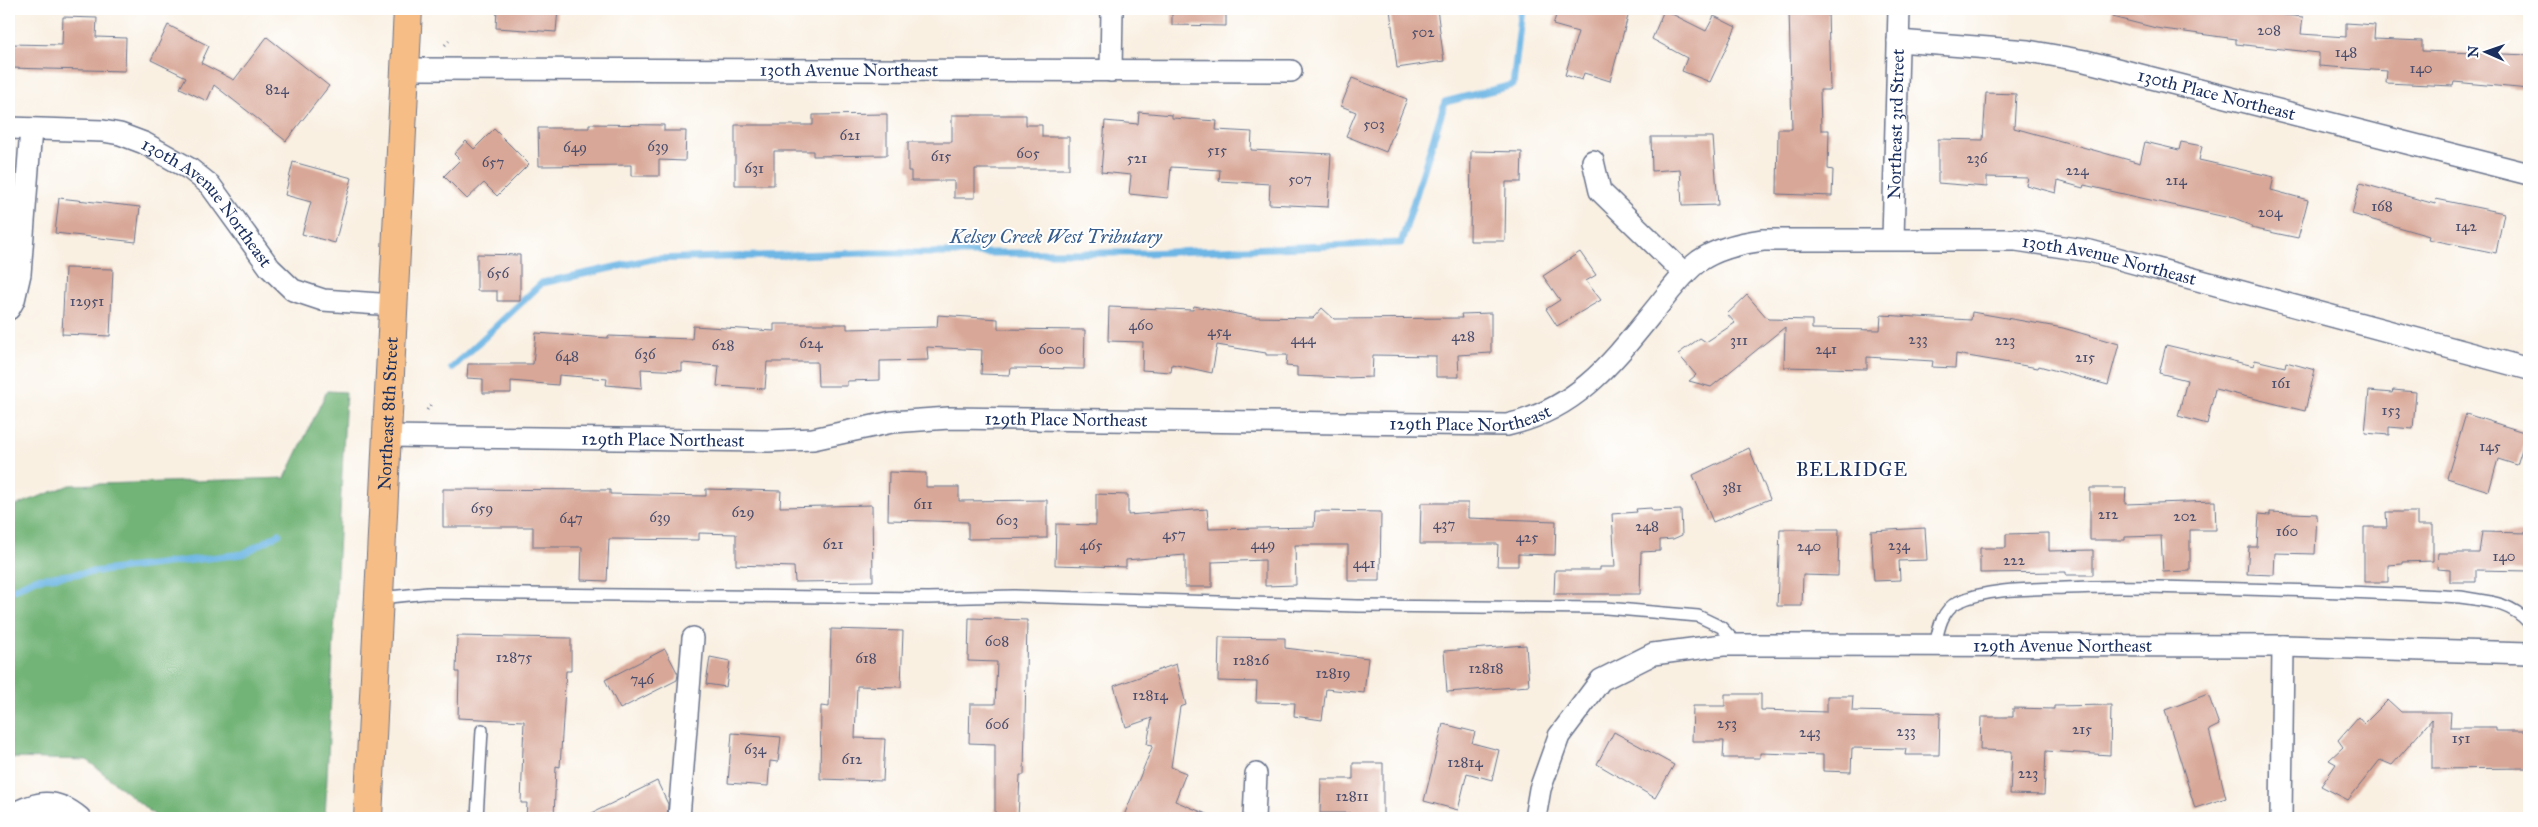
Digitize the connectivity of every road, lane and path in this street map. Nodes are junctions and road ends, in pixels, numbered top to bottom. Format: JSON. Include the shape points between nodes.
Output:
{"nodes":[{"id":1,"x":408,"y":9,"type":"edge"},
{"id":2,"x":1112,"y":9,"type":"edge"},
{"id":3,"x":1899,"y":9,"type":"edge"},
{"id":4,"x":449,"y":41,"type":"dead end"},
{"id":5,"x":1898,"y":41,"type":"junction"},
{"id":6,"x":445,"y":45,"type":"dead end"},
{"id":7,"x":405,"y":69,"type":"junction"},
{"id":8,"x":1111,"y":71,"type":"junction"},
{"id":9,"x":1291,"y":71,"type":"dead end"},
{"id":10,"x":9,"y":128,"type":"edge"},
{"id":11,"x":31,"y":129,"type":"junction"},
{"id":12,"x":1593,"y":161,"type":"dead end"},
{"id":13,"x":2529,"y":174,"type":"edge"},
{"id":14,"x":1893,"y":239,"type":"junction"},
{"id":15,"x":1685,"y":274,"type":"junction"},
{"id":16,"x":393,"y":305,"type":"junction"},
{"id":17,"x":9,"y":309,"type":"edge"},
{"id":18,"x":2529,"y":369,"type":"edge"},
{"id":19,"x":431,"y":404,"type":"dead end"},
{"id":20,"x":427,"y":410,"type":"dead end"},
{"id":21,"x":387,"y":436,"type":"junction"},
{"id":22,"x":380,"y":598,"type":"junction"},
{"id":23,"x":2529,"y":623,"type":"edge"},
{"id":24,"x":693,"y":638,"type":"dead end"},
{"id":25,"x":1738,"y":645,"type":"junction"},
{"id":26,"x":2283,"y":646,"type":"junction"},
{"id":27,"x":1935,"y":647,"type":"junction"},
{"id":28,"x":2529,"y":653,"type":"edge"},
{"id":29,"x":482,"y":730,"type":"dead end"},
{"id":30,"x":1256,"y":774,"type":"dead end"},
{"id":31,"x":9,"y":816,"type":"edge"},
{"id":32,"x":80,"y":818,"type":"edge"},
{"id":33,"x":368,"y":818,"type":"edge"},
{"id":34,"x":478,"y":818,"type":"edge"},
{"id":35,"x":679,"y":818,"type":"edge"},
{"id":36,"x":1254,"y":818,"type":"edge"},
{"id":37,"x":1535,"y":818,"type":"edge"},
{"id":38,"x":2281,"y":818,"type":"edge"}],
"edges":[{"from":1,"to":7,"type":"main road","name":"Northeast 8th Street"},
{"from":2,"to":8,"type":"street"},
{"from":3,"to":5,"type":"street","name":"Northeast 3rd Street"},
{"from":4,"to":6,"type":"path"},
{"from":5,"to":13,"type":"street","name":"130th Place Northeast","via":[[2028,51],[2085,61]]},
{"from":5,"to":14,"type":"street","name":"Northeast 3rd Street"},
{"from":7,"to":8,"type":"street","name":"130th Avenue Northeast"},
{"from":7,"to":16,"type":"main road","name":"Northeast 8th Street"},
{"from":8,"to":9,"type":"street","name":"130th Avenue Northeast"},
{"from":10,"to":11,"type":"street","name":"130th Avenue Northeast"},
{"from":11,"to":16,"type":"street","name":"130th Avenue Northeast","via":[[103,131],[144,143],[190,168],[210,184],[270,268],[293,290],[323,300]]},
{"from":11,"to":17,"type":"street","via":[[20,274]]},
{"from":12,"to":15,"type":"street","via":[[1600,191]]},
{"from":14,"to":15,"type":"street","name":"130th Avenue Northeast","via":[[1764,240],[1737,244],[1700,261]]},
{"from":14,"to":18,"type":"street","name":"130th Avenue Northeast","via":[[2016,240],[2090,251]]},
{"from":15,"to":21,"type":"street","name":"129th Place Northeast","via":[[1614,360],[1585,388],[1532,419],[1507,425],[949,418],[892,422],[813,439],[768,441]]},
{"from":16,"to":21,"type":"main road","name":"Northeast 8th Street"},
{"from":19,"to":20,"type":"path"},
{"from":21,"to":22,"type":"main road","name":"Northeast 8th Street"},
{"from":22,"to":25,"type":"lane","via":[[428,593],[1014,596],[1357,606],[1606,608],[1698,616],[1721,627]]},
{"from":22,"to":33,"type":"main road","name":"Northeast 8th Street"},
{"from":23,"to":27,"type":"lane","via":[[2512,608],[2460,597],[2126,586],[2060,588],[1987,594],[1956,603],[1944,614]]},
{"from":24,"to":35,"type":"street"},
{"from":25,"to":27,"type":"street","name":"129th Avenue Northeast"},
{"from":25,"to":37,"type":"street","name":"129th Avenue Northeast","via":[[1653,654],[1601,680],[1560,736],[1540,789]]},
{"from":26,"to":27,"type":"street","name":"129th Avenue Northeast"},
{"from":26,"to":28,"type":"street","name":"129th Avenue Northeast"},
{"from":26,"to":38,"type":"street"},
{"from":29,"to":34,"type":"lane"},
{"from":30,"to":36,"type":"street"},
{"from":31,"to":32,"type":"street","via":[[24,808],[55,803]]}]}
